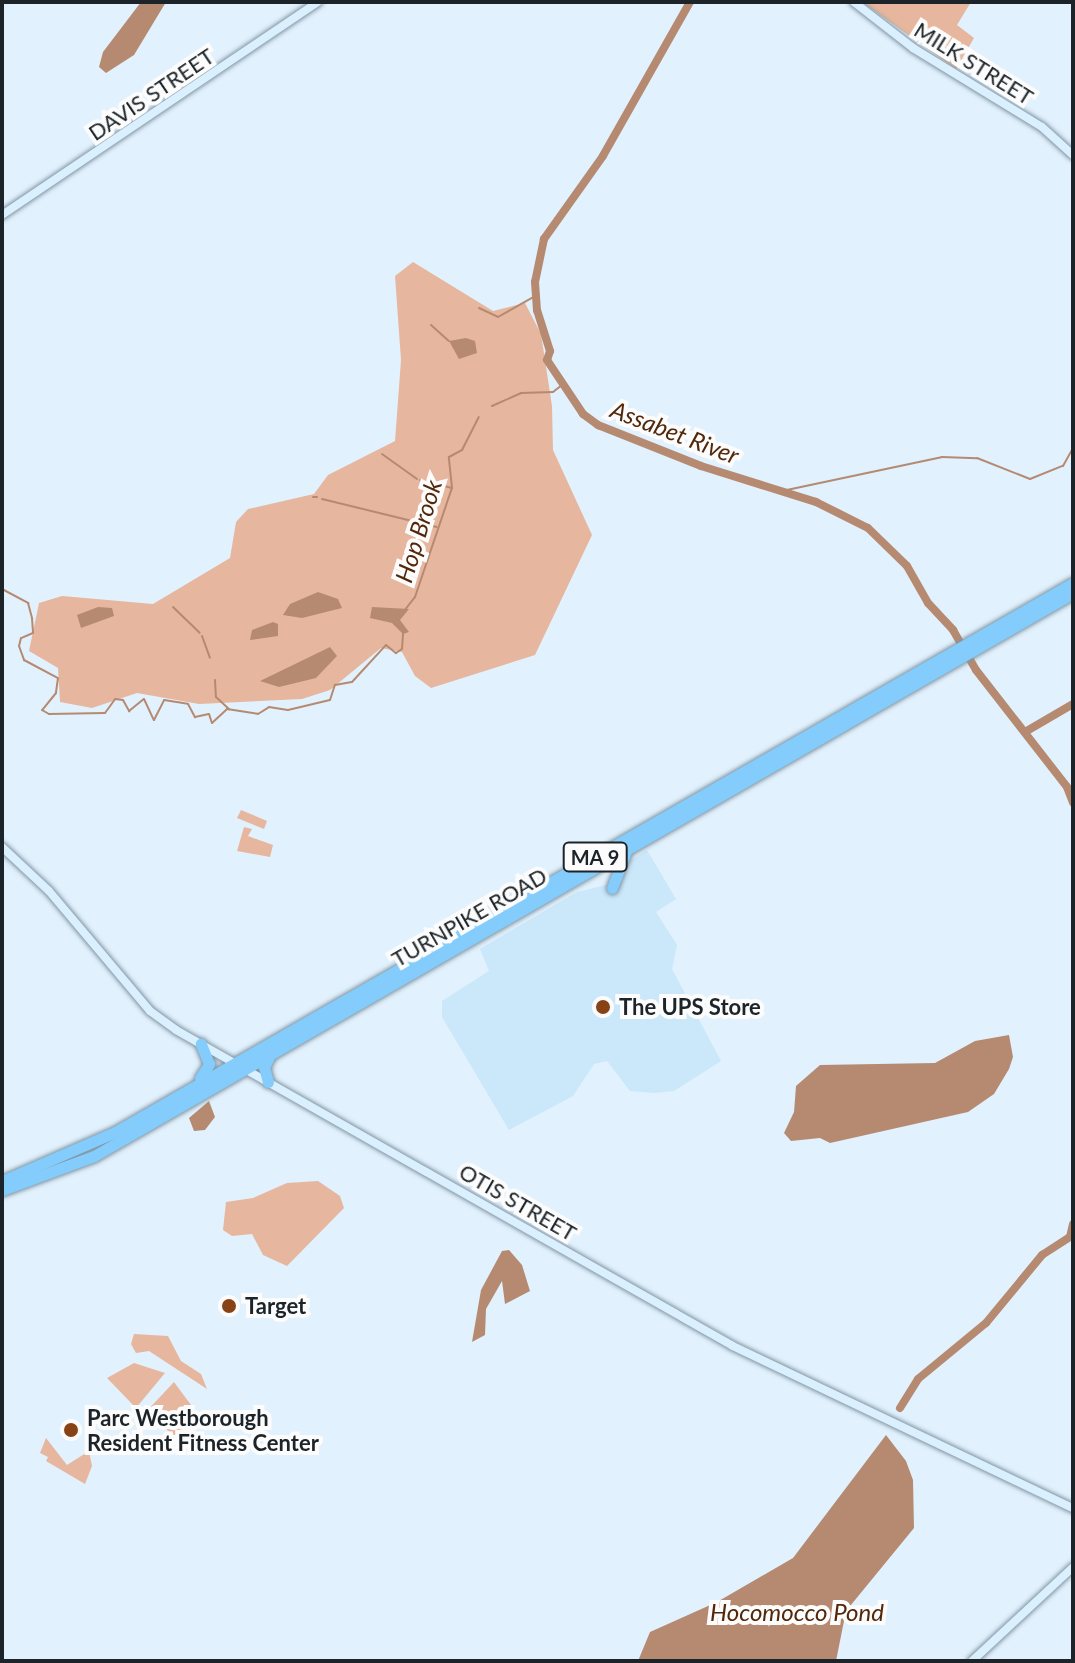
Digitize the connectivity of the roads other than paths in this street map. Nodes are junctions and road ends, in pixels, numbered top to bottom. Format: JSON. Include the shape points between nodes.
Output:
{"nodes":[{"id":1,"x":318,"y":2,"type":"edge"},
{"id":2,"x":854,"y":2,"type":"edge"},
{"id":3,"x":1073,"y":155,"type":"edge"},
{"id":4,"x":2,"y":215,"type":"edge"},
{"id":5,"x":1073,"y":583,"type":"edge"},
{"id":6,"x":1073,"y":593,"type":"edge"},
{"id":7,"x":964,"y":650,"type":"junction"},
{"id":8,"x":2,"y":847,"type":"edge"},
{"id":9,"x":626,"y":852,"type":"junction"},
{"id":10,"x":612,"y":888,"type":"dead end"},
{"id":11,"x":201,"y":1044,"type":"junction"},
{"id":12,"x":272,"y":1054,"type":"junction"},
{"id":13,"x":239,"y":1067,"type":"junction"},
{"id":14,"x":268,"y":1082,"type":"junction"},
{"id":15,"x":190,"y":1089,"type":"junction"},
{"id":16,"x":2,"y":1181,"type":"edge"},
{"id":17,"x":2,"y":1190,"type":"edge"},
{"id":18,"x":1073,"y":1508,"type":"edge"},
{"id":19,"x":1073,"y":1567,"type":"edge"},
{"id":20,"x":972,"y":1661,"type":"edge"}],
"edges":[{"from":1,"to":4,"type":"main road","name":"DAVIS STREET"},
{"from":2,"to":3,"type":"main road","name":"MILK STREET","via":[[908,45],[1042,127]]},
{"from":5,"to":7,"type":"highway","name":"TURNPIKE ROAD","number":"MA 9"},
{"from":6,"to":7,"type":"highway","name":"TURNPIKE ROAD","number":"MA 9"},
{"from":7,"to":9,"type":"highway","name":"TURNPIKE ROAD","number":"MA 9"},
{"from":7,"to":13,"type":"highway","name":"TURNPIKE ROAD","number":"MA 9"},
{"from":8,"to":11,"type":"main road","name":"OTIS STREET","via":[[49,891],[150,1011]]},
{"from":9,"to":10,"type":"highway"},
{"from":9,"to":12,"type":"highway","name":"TURNPIKE ROAD","number":"MA 9"},
{"from":11,"to":13,"type":"main road","name":"OTIS STREET"},
{"from":11,"to":15,"type":"highway","via":[[209,1067]]},
{"from":12,"to":13,"type":"highway","name":"TURNPIKE ROAD","number":"MA 9"},
{"from":12,"to":14,"type":"highway","via":[[264,1067]]},
{"from":13,"to":14,"type":"main road","name":"OTIS STREET"},
{"from":13,"to":15,"type":"highway","name":"TURNPIKE ROAD","number":"MA 9"},
{"from":13,"to":17,"type":"highway","name":"TURNPIKE ROAD","number":"MA 9","via":[[94,1156]]},
{"from":14,"to":18,"type":"main road","name":"OTIS STREET","via":[[776,1369]]},
{"from":15,"to":16,"type":"highway","name":"TURNPIKE ROAD","number":"MA 9","via":[[69,1155]]},
{"from":19,"to":20,"type":"main road"}]}
